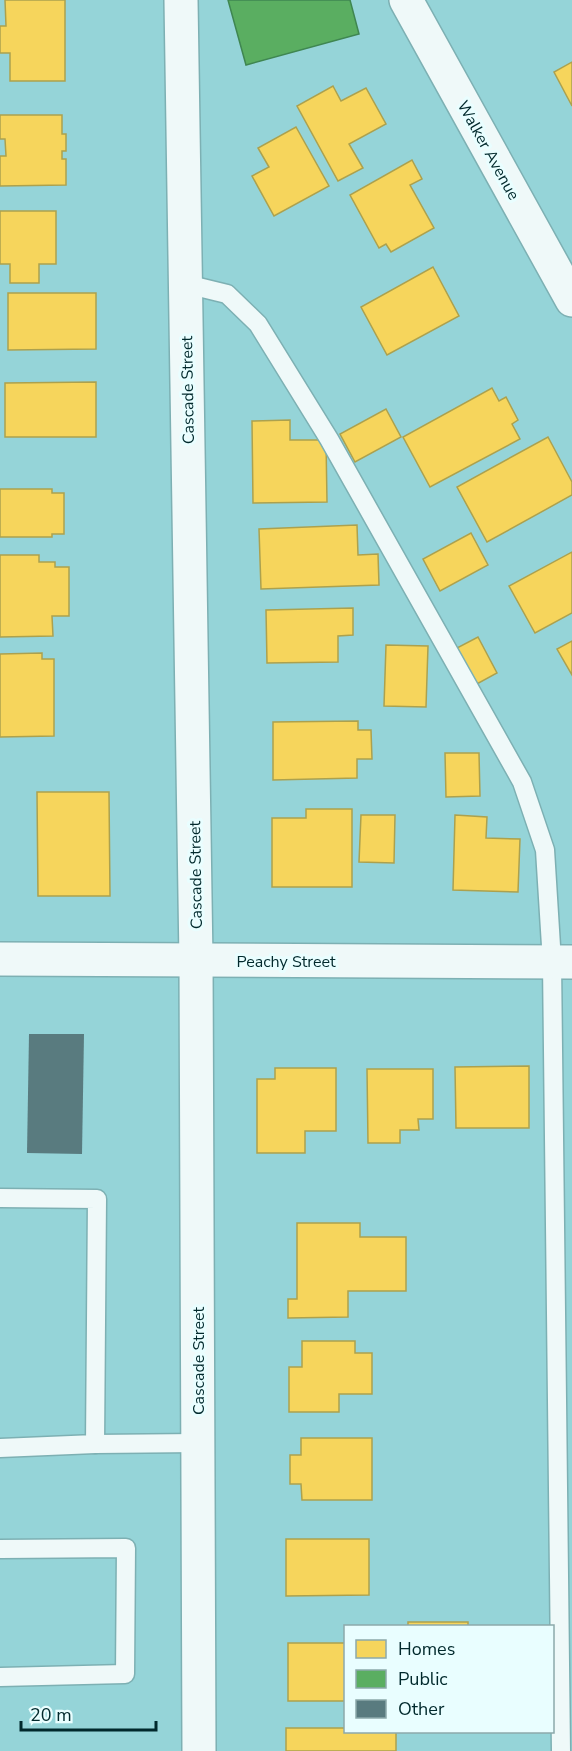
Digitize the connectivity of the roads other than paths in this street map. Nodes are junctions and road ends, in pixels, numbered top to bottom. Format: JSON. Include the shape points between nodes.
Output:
{"nodes":[{"id":1,"x":181,"y":0,"type":"edge"},
{"id":2,"x":406,"y":0,"type":"edge"},
{"id":3,"x":186,"y":284,"type":"junction"},
{"id":4,"x":572,"y":300,"type":"edge"},
{"id":5,"x":0,"y":959,"type":"edge"},
{"id":6,"x":196,"y":960,"type":"junction"},
{"id":7,"x":562,"y":962,"type":"edge"},
{"id":8,"x":0,"y":1198,"type":"edge"},
{"id":9,"x":198,"y":1443,"type":"junction"},
{"id":10,"x":95,"y":1444,"type":"junction"},
{"id":11,"x":0,"y":1448,"type":"edge"},
{"id":12,"x":0,"y":1549,"type":"edge"},
{"id":13,"x":0,"y":1677,"type":"edge"},
{"id":14,"x":199,"y":1751,"type":"edge"},
{"id":15,"x":561,"y":1751,"type":"edge"}],
"edges":[{"from":1,"to":3,"type":"street","name":"Cascade Street"},
{"from":2,"to":4,"type":"street","name":"Walker Avenue"},
{"from":3,"to":6,"type":"street","name":"Cascade Street"},
{"from":3,"to":7,"type":"lane","via":[[227,294],[258,324],[329,439],[522,782],[545,850]]},
{"from":5,"to":6,"type":"street","name":"Peachy Street"},
{"from":6,"to":7,"type":"street","name":"Peachy Street"},
{"from":6,"to":9,"type":"street","name":"Cascade Street"},
{"from":7,"to":15,"type":"lane"},
{"from":8,"to":10,"type":"lane","via":[[97,1199]]},
{"from":9,"to":10,"type":"lane"},
{"from":9,"to":14,"type":"street","name":"Cascade Street"},
{"from":10,"to":11,"type":"lane"},
{"from":12,"to":13,"type":"lane","via":[[126,1548],[125,1674]]}]}
